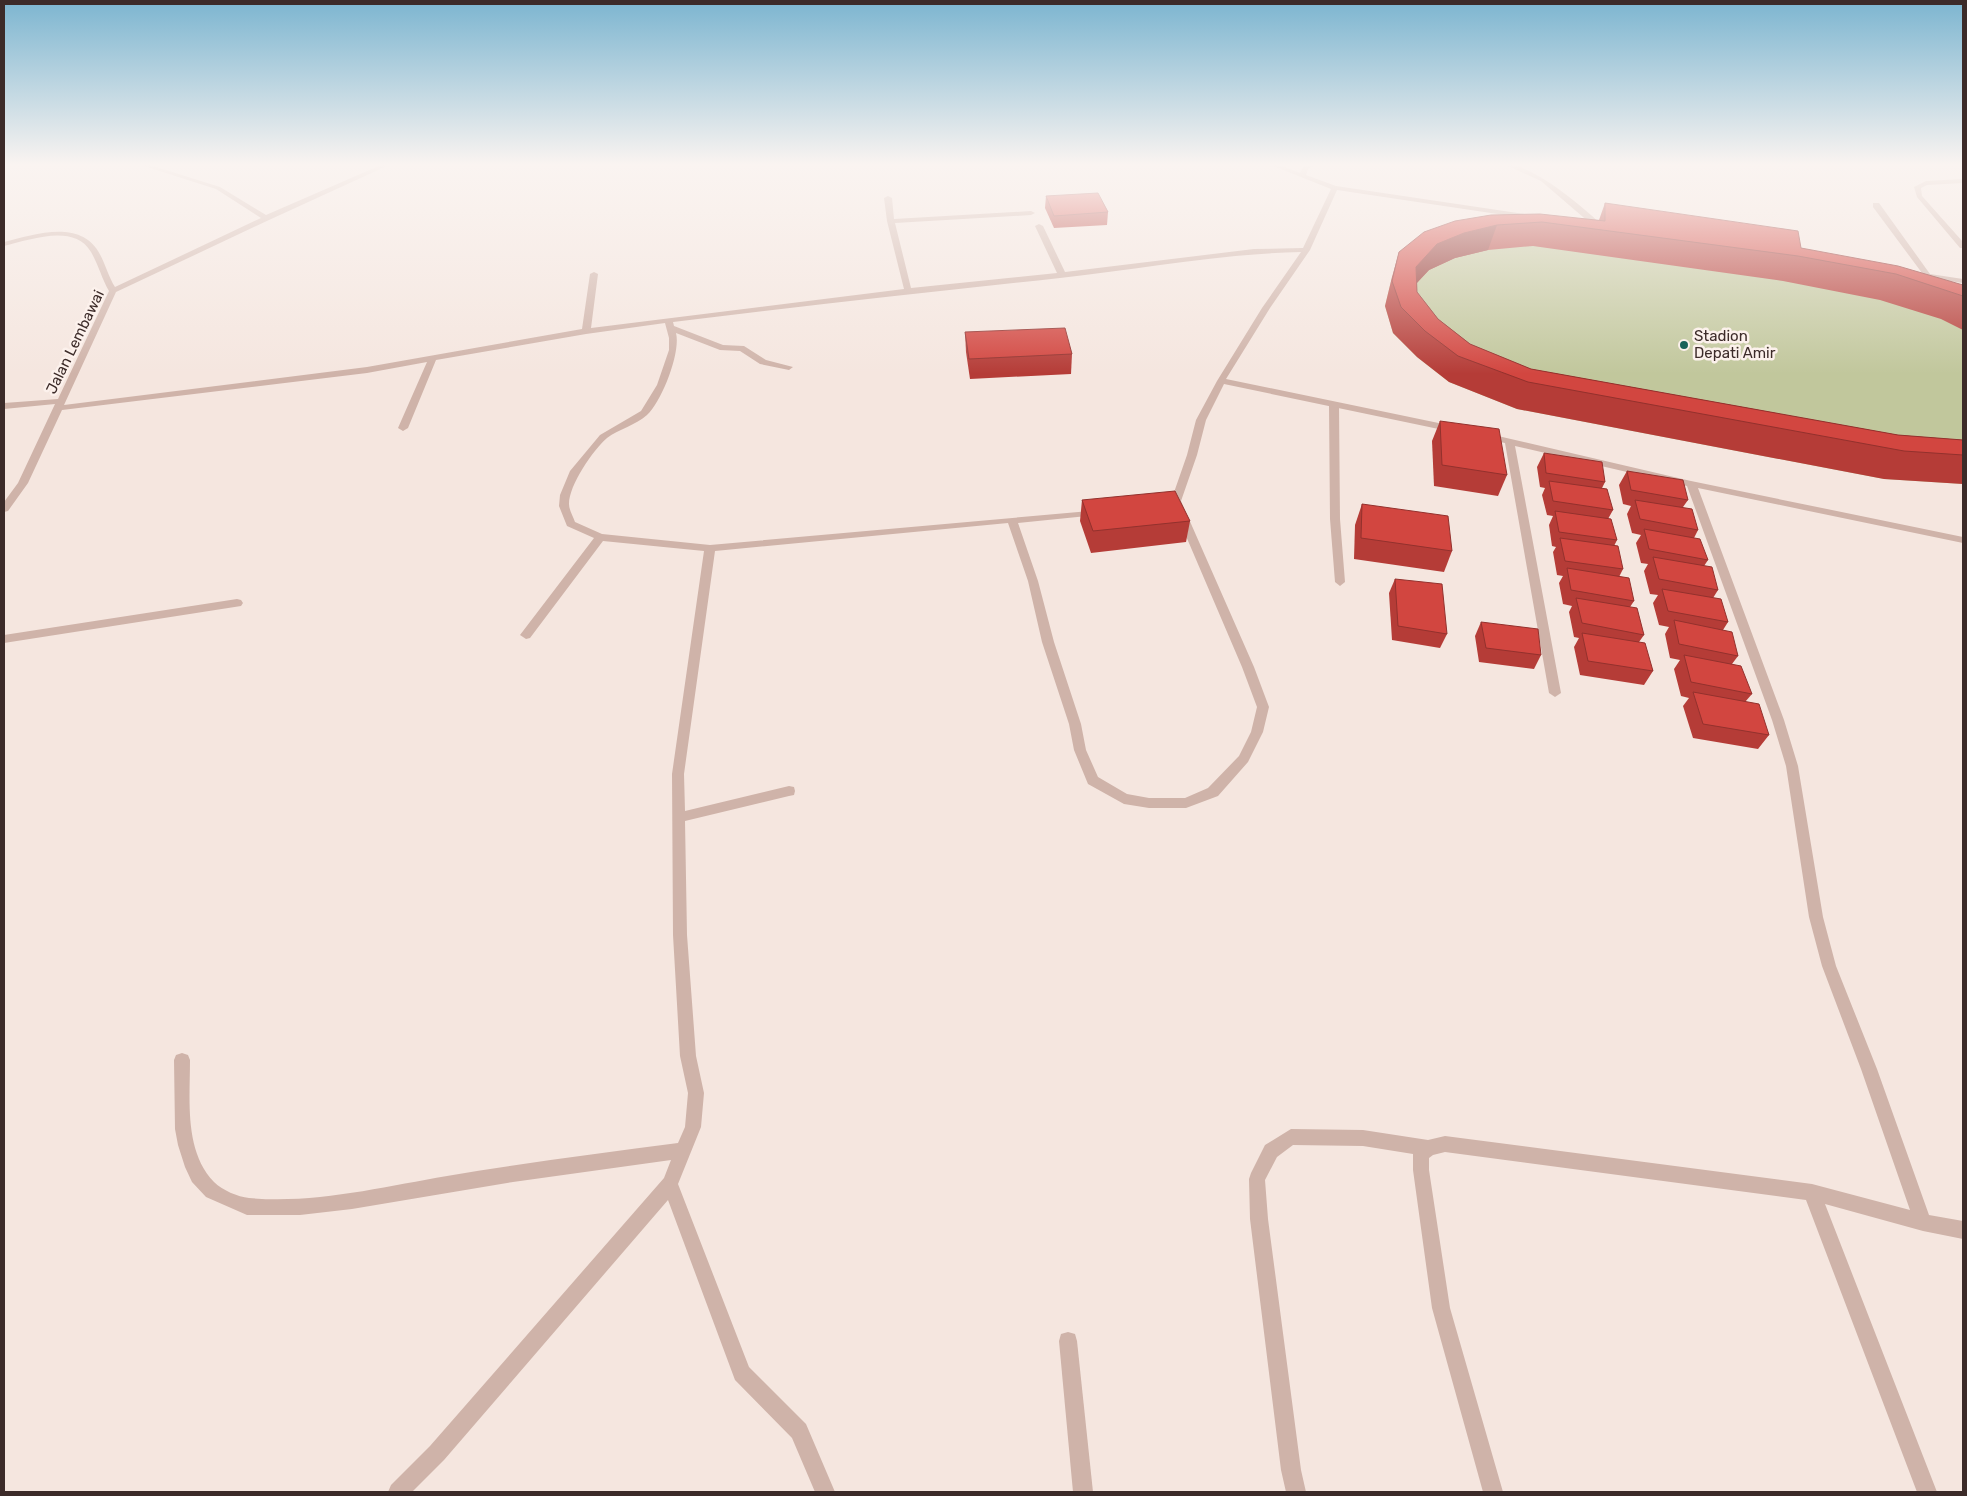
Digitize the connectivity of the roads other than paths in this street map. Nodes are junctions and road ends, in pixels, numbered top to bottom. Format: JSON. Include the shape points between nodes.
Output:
{"nodes":[{"id":1,"x":48,"y":235,"type":"edge"},
{"id":2,"x":73,"y":235,"type":"edge"},
{"id":3,"x":231,"y":235,"type":"edge"},
{"id":4,"x":894,"y":235,"type":"edge"},
{"id":5,"x":1042,"y":235,"type":"edge"},
{"id":6,"x":1313,"y":235,"type":"edge"},
{"id":7,"x":1898,"y":235,"type":"edge"},
{"id":8,"x":1953,"y":235,"type":"edge"},
{"id":9,"x":4,"y":244,"type":"edge"},
{"id":10,"x":1963,"y":246,"type":"edge"},
{"id":11,"x":1306,"y":250,"type":"junction"},
{"id":12,"x":594,"y":274,"type":"dead end"},
{"id":13,"x":1062,"y":275,"type":"junction"},
{"id":14,"x":1919,"y":275,"type":"edge"},
{"id":15,"x":1928,"y":276,"type":"junction"},
{"id":16,"x":1963,"y":281,"type":"edge"},
{"id":17,"x":113,"y":291,"type":"junction"},
{"id":18,"x":908,"y":291,"type":"junction"},
{"id":19,"x":670,"y":324,"type":"junction"},
{"id":20,"x":586,"y":331,"type":"junction"},
{"id":21,"x":432,"y":360,"type":"junction"},
{"id":22,"x":789,"y":367,"type":"dead end"},
{"id":23,"x":1221,"y":382,"type":"junction"},
{"id":24,"x":60,"y":405,"type":"junction"},
{"id":25,"x":1334,"y":405,"type":"junction"},
{"id":26,"x":4,"y":406,"type":"edge"},
{"id":27,"x":403,"y":428,"type":"dead end"},
{"id":28,"x":1509,"y":441,"type":"junction"},
{"id":29,"x":1690,"y":484,"type":"junction"},
{"id":30,"x":4,"y":509,"type":"edge"},
{"id":31,"x":1110,"y":511,"type":"edge"},
{"id":32,"x":1012,"y":520,"type":"junction"},
{"id":33,"x":600,"y":537,"type":"junction"},
{"id":34,"x":1963,"y":540,"type":"edge"},
{"id":35,"x":710,"y":548,"type":"junction"},
{"id":36,"x":1340,"y":582,"type":"dead end"},
{"id":37,"x":237,"y":603,"type":"dead end"},
{"id":38,"x":526,"y":635,"type":"dead end"},
{"id":39,"x":4,"y":639,"type":"edge"},
{"id":40,"x":1555,"y":693,"type":"dead end"},
{"id":41,"x":789,"y":790,"type":"dead end"},
{"id":42,"x":678,"y":818,"type":"junction"},
{"id":43,"x":182,"y":1060,"type":"dead end"},
{"id":44,"x":1428,"y":1148,"type":"junction"},
{"id":45,"x":684,"y":1150,"type":"junction"},
{"id":46,"x":670,"y":1184,"type":"junction"},
{"id":47,"x":1812,"y":1192,"type":"junction"},
{"id":48,"x":1923,"y":1222,"type":"junction"},
{"id":49,"x":1963,"y":1230,"type":"edge"},
{"id":50,"x":1068,"y":1341,"type":"dead end"},
{"id":51,"x":398,"y":1492,"type":"edge"},
{"id":52,"x":824,"y":1492,"type":"edge"},
{"id":53,"x":1083,"y":1492,"type":"edge"},
{"id":54,"x":1296,"y":1492,"type":"edge"},
{"id":55,"x":1493,"y":1492,"type":"edge"},
{"id":56,"x":1927,"y":1492,"type":"edge"}],
"edges":[{"from":1,"to":9,"type":"street"},
{"from":2,"to":17,"type":"street","via":[[94,250]]},
{"from":3,"to":17,"type":"street","name":"Jalan Lembawai"},
{"from":4,"to":18,"type":"street"},
{"from":5,"to":13,"type":"street"},
{"from":6,"to":11,"type":"street"},
{"from":7,"to":15,"type":"street"},
{"from":8,"to":10,"type":"street"},
{"from":11,"to":13,"type":"street","via":[[1254,251]]},
{"from":11,"to":23,"type":"street"},
{"from":12,"to":20,"type":"street"},
{"from":13,"to":18,"type":"street"},
{"from":14,"to":15,"type":"street"},
{"from":15,"to":16,"type":"street"},
{"from":17,"to":24,"type":"street","name":"Jalan Lembawai"},
{"from":18,"to":19,"type":"street"},
{"from":19,"to":20,"type":"street"},
{"from":19,"to":22,"type":"street","via":[[709,344],[741,348],[763,362]]},
{"from":19,"to":33,"type":"street","via":[[673,350],[661,385],[644,412],[603,437],[575,471],[565,495],[564,506],[571,524]]},
{"from":20,"to":21,"type":"street"},
{"from":21,"to":24,"type":"street","via":[[255,385]]},
{"from":21,"to":27,"type":"street"},
{"from":23,"to":25,"type":"street"},
{"from":23,"to":32,"type":"street","via":[[1201,420],[1192,455],[1171,502],[1248,667],[1262,707],[1257,732],[1244,759],[1213,792],[1186,803],[1149,803],[1124,799],[1093,780],[1080,750],[1033,581]]},
{"from":24,"to":26,"type":"street"},
{"from":24,"to":30,"type":"street","name":"Jalan Lembawai","via":[[23,483]]},
{"from":25,"to":28,"type":"street"},
{"from":25,"to":36,"type":"street"},
{"from":28,"to":29,"type":"street"},
{"from":28,"to":40,"type":"street"},
{"from":29,"to":34,"type":"street"},
{"from":29,"to":48,"type":"street","via":[[1778,720],[1792,766],[1816,917],[1829,966]]},
{"from":31,"to":32,"type":"street"},
{"from":32,"to":35,"type":"street"},
{"from":33,"to":35,"type":"street"},
{"from":33,"to":38,"type":"street"},
{"from":35,"to":42,"type":"street","via":[[678,774]]},
{"from":37,"to":39,"type":"street"},
{"from":41,"to":42,"type":"street"},
{"from":42,"to":45,"type":"street","via":[[680,935],[687,1047],[696,1092],[693,1127]]},
{"from":43,"to":45,"type":"street","via":[[184,1138],[192,1166],[210,1191],[244,1206],[294,1206],[351,1200]]},
{"from":44,"to":47,"type":"street","via":[[1445,1144]]},
{"from":44,"to":54,"type":"street","via":[[1363,1138],[1291,1138],[1271,1151],[1257,1179],[1259,1219]]},
{"from":44,"to":55,"type":"street","via":[[1421,1156],[1421,1170],[1441,1308]]},
{"from":45,"to":46,"type":"street"},
{"from":46,"to":51,"type":"street","via":[[437,1453]]},
{"from":46,"to":52,"type":"street","via":[[742,1373],[798,1431]]},
{"from":47,"to":48,"type":"street"},
{"from":47,"to":56,"type":"street"},
{"from":48,"to":49,"type":"street"},
{"from":50,"to":53,"type":"street"}]}
